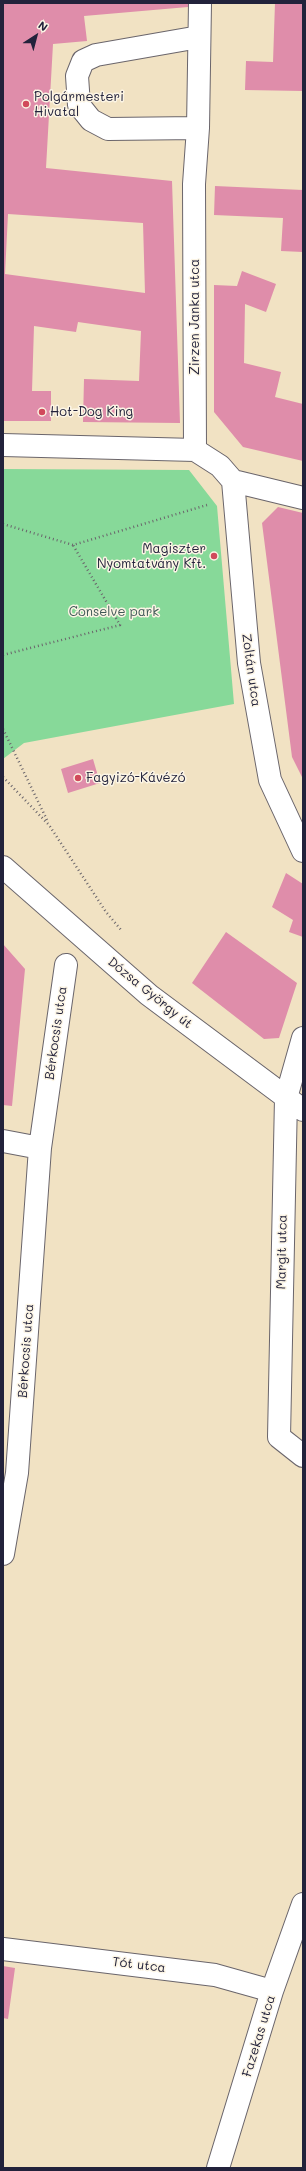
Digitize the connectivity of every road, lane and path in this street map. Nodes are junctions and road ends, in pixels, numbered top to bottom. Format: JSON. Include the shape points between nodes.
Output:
{"nodes":[{"id":1,"x":200,"y":3,"type":"edge"},
{"id":2,"x":199,"y":37,"type":"junction"},
{"id":3,"x":198,"y":128,"type":"junction"},
{"id":4,"x":3,"y":445,"type":"edge"},
{"id":5,"x":195,"y":450,"type":"junction"},
{"id":6,"x":233,"y":482,"type":"junction"},
{"id":7,"x":303,"y":498,"type":"edge"},
{"id":8,"x":3,"y":524,"type":"edge"},
{"id":9,"x":74,"y":545,"type":"junction"},
{"id":10,"x":3,"y":655,"type":"edge"},
{"id":11,"x":3,"y":729,"type":"edge"},
{"id":12,"x":3,"y":777,"type":"edge"},
{"id":13,"x":49,"y":825,"type":"junction"},
{"id":14,"x":303,"y":851,"type":"edge"},
{"id":15,"x":3,"y":867,"type":"edge"},
{"id":16,"x":125,"y":935,"type":"dead end"},
{"id":17,"x":66,"y":965,"type":"dead end"},
{"id":18,"x":303,"y":1038,"type":"edge"},
{"id":19,"x":286,"y":1098,"type":"junction"},
{"id":20,"x":303,"y":1110,"type":"edge"},
{"id":21,"x":3,"y":1141,"type":"edge"},
{"id":22,"x":40,"y":1148,"type":"junction"},
{"id":23,"x":303,"y":1456,"type":"edge"},
{"id":24,"x":3,"y":1554,"type":"edge"},
{"id":25,"x":303,"y":1904,"type":"edge"},
{"id":26,"x":3,"y":1949,"type":"edge"},
{"id":27,"x":272,"y":1990,"type":"junction"},
{"id":28,"x":218,"y":2168,"type":"edge"}],
"edges":[{"from":1,"to":2,"type":"street","name":"Zirzen Janka utca"},
{"from":2,"to":3,"type":"street","name":"Zirzen Janka utca"},
{"from":2,"to":3,"type":"street","via":[[96,55],[83,61],[77,76],[79,105],[91,120],[108,129]]},
{"from":3,"to":5,"type":"street","name":"Zirzen Janka utca","via":[[194,184]]},
{"from":4,"to":5,"type":"street"},
{"from":5,"to":6,"type":"street","via":[[220,466]]},
{"from":6,"to":7,"type":"street"},
{"from":6,"to":9,"type":"path","via":[[206,506]]},
{"from":6,"to":14,"type":"street","name":"Zoltán utca","via":[[248,663],[270,780]]},
{"from":8,"to":9,"type":"path"},
{"from":9,"to":10,"type":"path","via":[[120,625]]},
{"from":11,"to":13,"type":"path"},
{"from":12,"to":13,"type":"path"},
{"from":13,"to":16,"type":"path","via":[[106,912]]},
{"from":15,"to":19,"type":"street","name":"Dózsa György út","via":[[149,995]]},
{"from":17,"to":22,"type":"street","name":"Bérkocsis utca"},
{"from":18,"to":19,"type":"street","name":"Margit utca"},
{"from":19,"to":20,"type":"street","name":"Dózsa György út"},
{"from":19,"to":23,"type":"street","name":"Margit utca","via":[[279,1437]]},
{"from":21,"to":22,"type":"street"},
{"from":22,"to":24,"type":"street","name":"Bérkocsis utca","via":[[17,1473]]},
{"from":25,"to":27,"type":"street","name":"Fazekas utca"},
{"from":26,"to":27,"type":"street","name":"Tót utca","via":[[215,1975]]},
{"from":27,"to":28,"type":"street","name":"Fazekas utca"}]}
